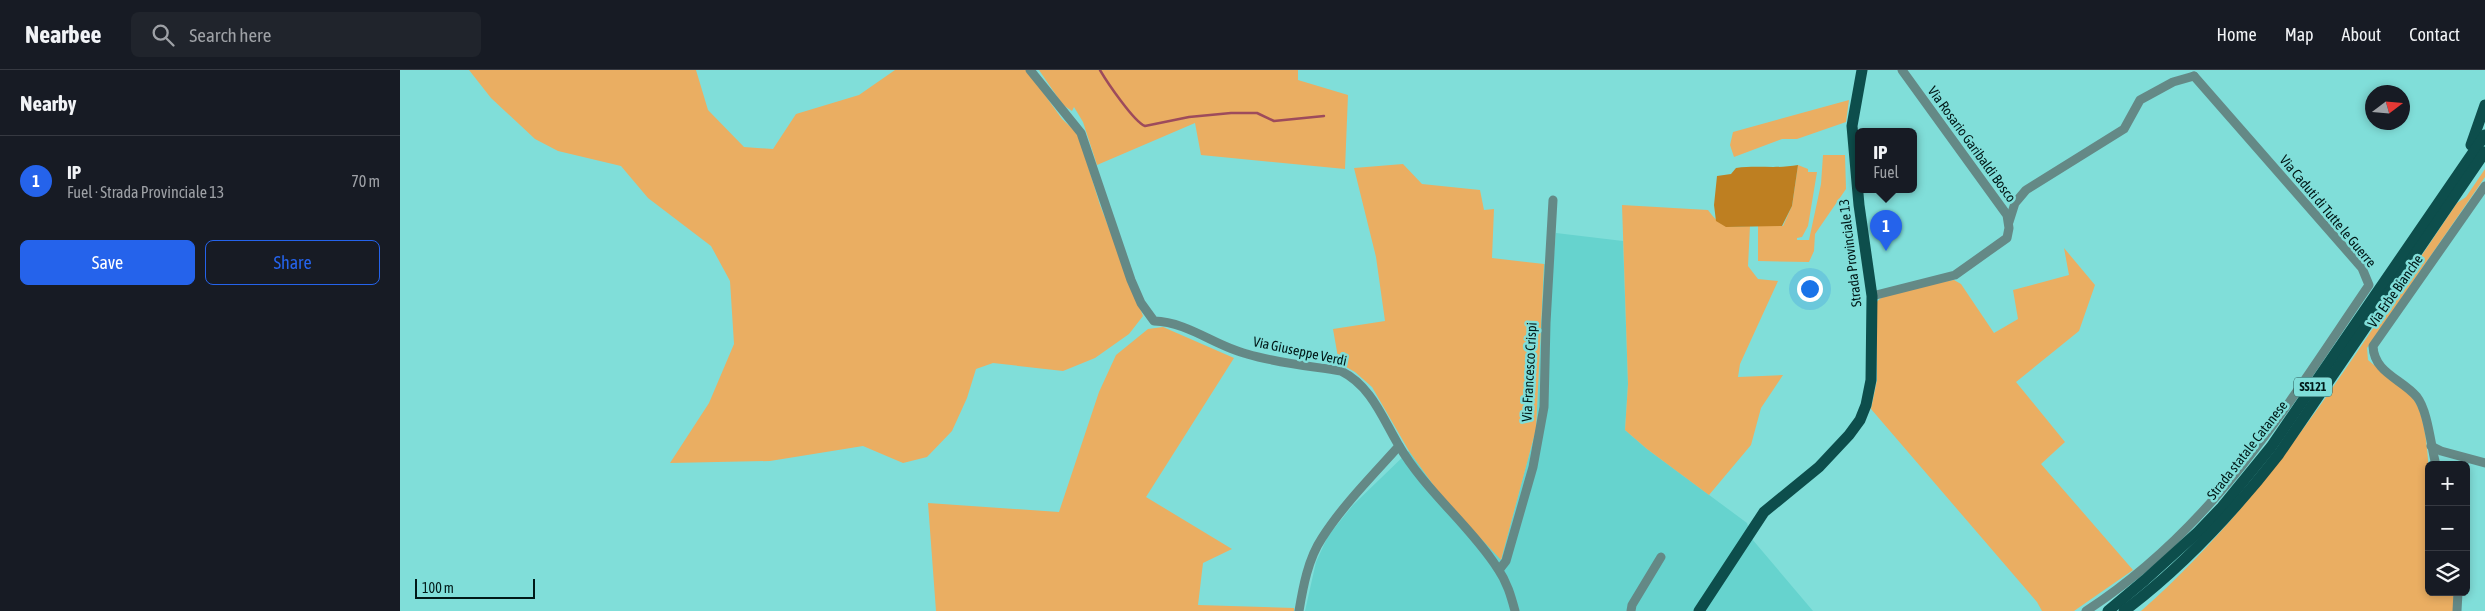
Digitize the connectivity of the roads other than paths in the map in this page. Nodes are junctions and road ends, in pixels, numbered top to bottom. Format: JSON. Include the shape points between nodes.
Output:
{"nodes":[{"id":1,"x":1030,"y":70,"type":"edge"},
{"id":2,"x":1862,"y":70,"type":"edge"},
{"id":3,"x":1902,"y":70,"type":"edge"},
{"id":4,"x":2194,"y":73,"type":"edge"},
{"id":5,"x":2485,"y":105,"type":"edge"},
{"id":6,"x":2485,"y":135,"type":"edge"},
{"id":7,"x":2484,"y":153,"type":"edge"},
{"id":8,"x":1855,"y":160,"type":"edge"},
{"id":9,"x":2485,"y":186,"type":"edge"},
{"id":10,"x":1858,"y":193,"type":"edge"},
{"id":11,"x":2444,"y":196,"type":"junction"},
{"id":12,"x":1554,"y":200,"type":"dead end"},
{"id":13,"x":2009,"y":222,"type":"junction"},
{"id":14,"x":1872,"y":296,"type":"junction"},
{"id":15,"x":1399,"y":446,"type":"junction"},
{"id":16,"x":2431,"y":446,"type":"junction"},
{"id":17,"x":2435,"y":461,"type":"edge"},
{"id":18,"x":2485,"y":463,"type":"edge"},
{"id":19,"x":1661,"y":558,"type":"dead end"},
{"id":20,"x":1499,"y":570,"type":"junction"},
{"id":21,"x":2458,"y":596,"type":"edge"},
{"id":22,"x":1299,"y":611,"type":"edge"},
{"id":23,"x":1516,"y":611,"type":"edge"},
{"id":24,"x":1630,"y":611,"type":"edge"},
{"id":25,"x":1699,"y":611,"type":"edge"},
{"id":26,"x":2086,"y":611,"type":"edge"},
{"id":27,"x":2108,"y":611,"type":"edge"},
{"id":28,"x":2124,"y":611,"type":"edge"},
{"id":29,"x":2458,"y":611,"type":"edge"}],
"edges":[{"from":1,"to":15,"type":"street","name":"Via Giuseppe Verdi","via":[[1081,133],[1131,280],[1141,303],[1154,321],[1166,321],[1186,328],[1246,354],[1341,371],[1352,376],[1363,385]]},
{"from":2,"to":8,"type":"main road","name":"Strada Provinciale 13","via":[[1852,126]]},
{"from":3,"to":13,"type":"street","name":"Via Rosario Garibaldi Bosco"},
{"from":4,"to":13,"type":"street","via":[[2140,100],[2124,129],[2026,190],[2015,203]]},
{"from":4,"to":26,"type":"street","name":"Via Caduti di Tutte le Guerre","via":[[2362,268],[2369,285],[2256,451],[2207,507],[2137,575]]},
{"from":5,"to":11,"type":"main road","via":[[2476,135]]},
{"from":6,"to":11,"type":"main road","name":"Strada statale Catanese","number":"SS121"},
{"from":7,"to":28,"type":"main road","name":"Strada statale Catanese","number":"SS121","via":[[2255,486],[2180,566]]},
{"from":9,"to":16,"type":"street","name":"Via Erbe Bianche","via":[[2373,346],[2377,362],[2418,397]]},
{"from":10,"to":14,"type":"main road","name":"Strada Provinciale 13"},
{"from":11,"to":27,"type":"main road","name":"Strada statale Catanese","number":"SS121","via":[[2271,447],[2222,508],[2179,551]]},
{"from":12,"to":20,"type":"street","name":"Via Francesco Crispi","via":[[1544,407],[1530,477],[1506,561]]},
{"from":13,"to":14,"type":"street","name":"Via Rosario Garibaldi Bosco","via":[[2007,238],[1955,276]]},
{"from":14,"to":25,"type":"main road","name":"Strada Provinciale 13","via":[[1871,380],[1860,420],[1819,467],[1764,512]]},
{"from":15,"to":20,"type":"street","name":"Via Giuseppe Verdi","via":[[1430,490]]},
{"from":15,"to":22,"type":"street","via":[[1322,538],[1308,568]]},
{"from":16,"to":17,"type":"street","name":"Via Erbe Bianche"},
{"from":16,"to":18,"type":"street"},
{"from":19,"to":24,"type":"street"},
{"from":20,"to":23,"type":"street","name":"Via Giuseppe Verdi"},
{"from":21,"to":29,"type":"street"}]}
